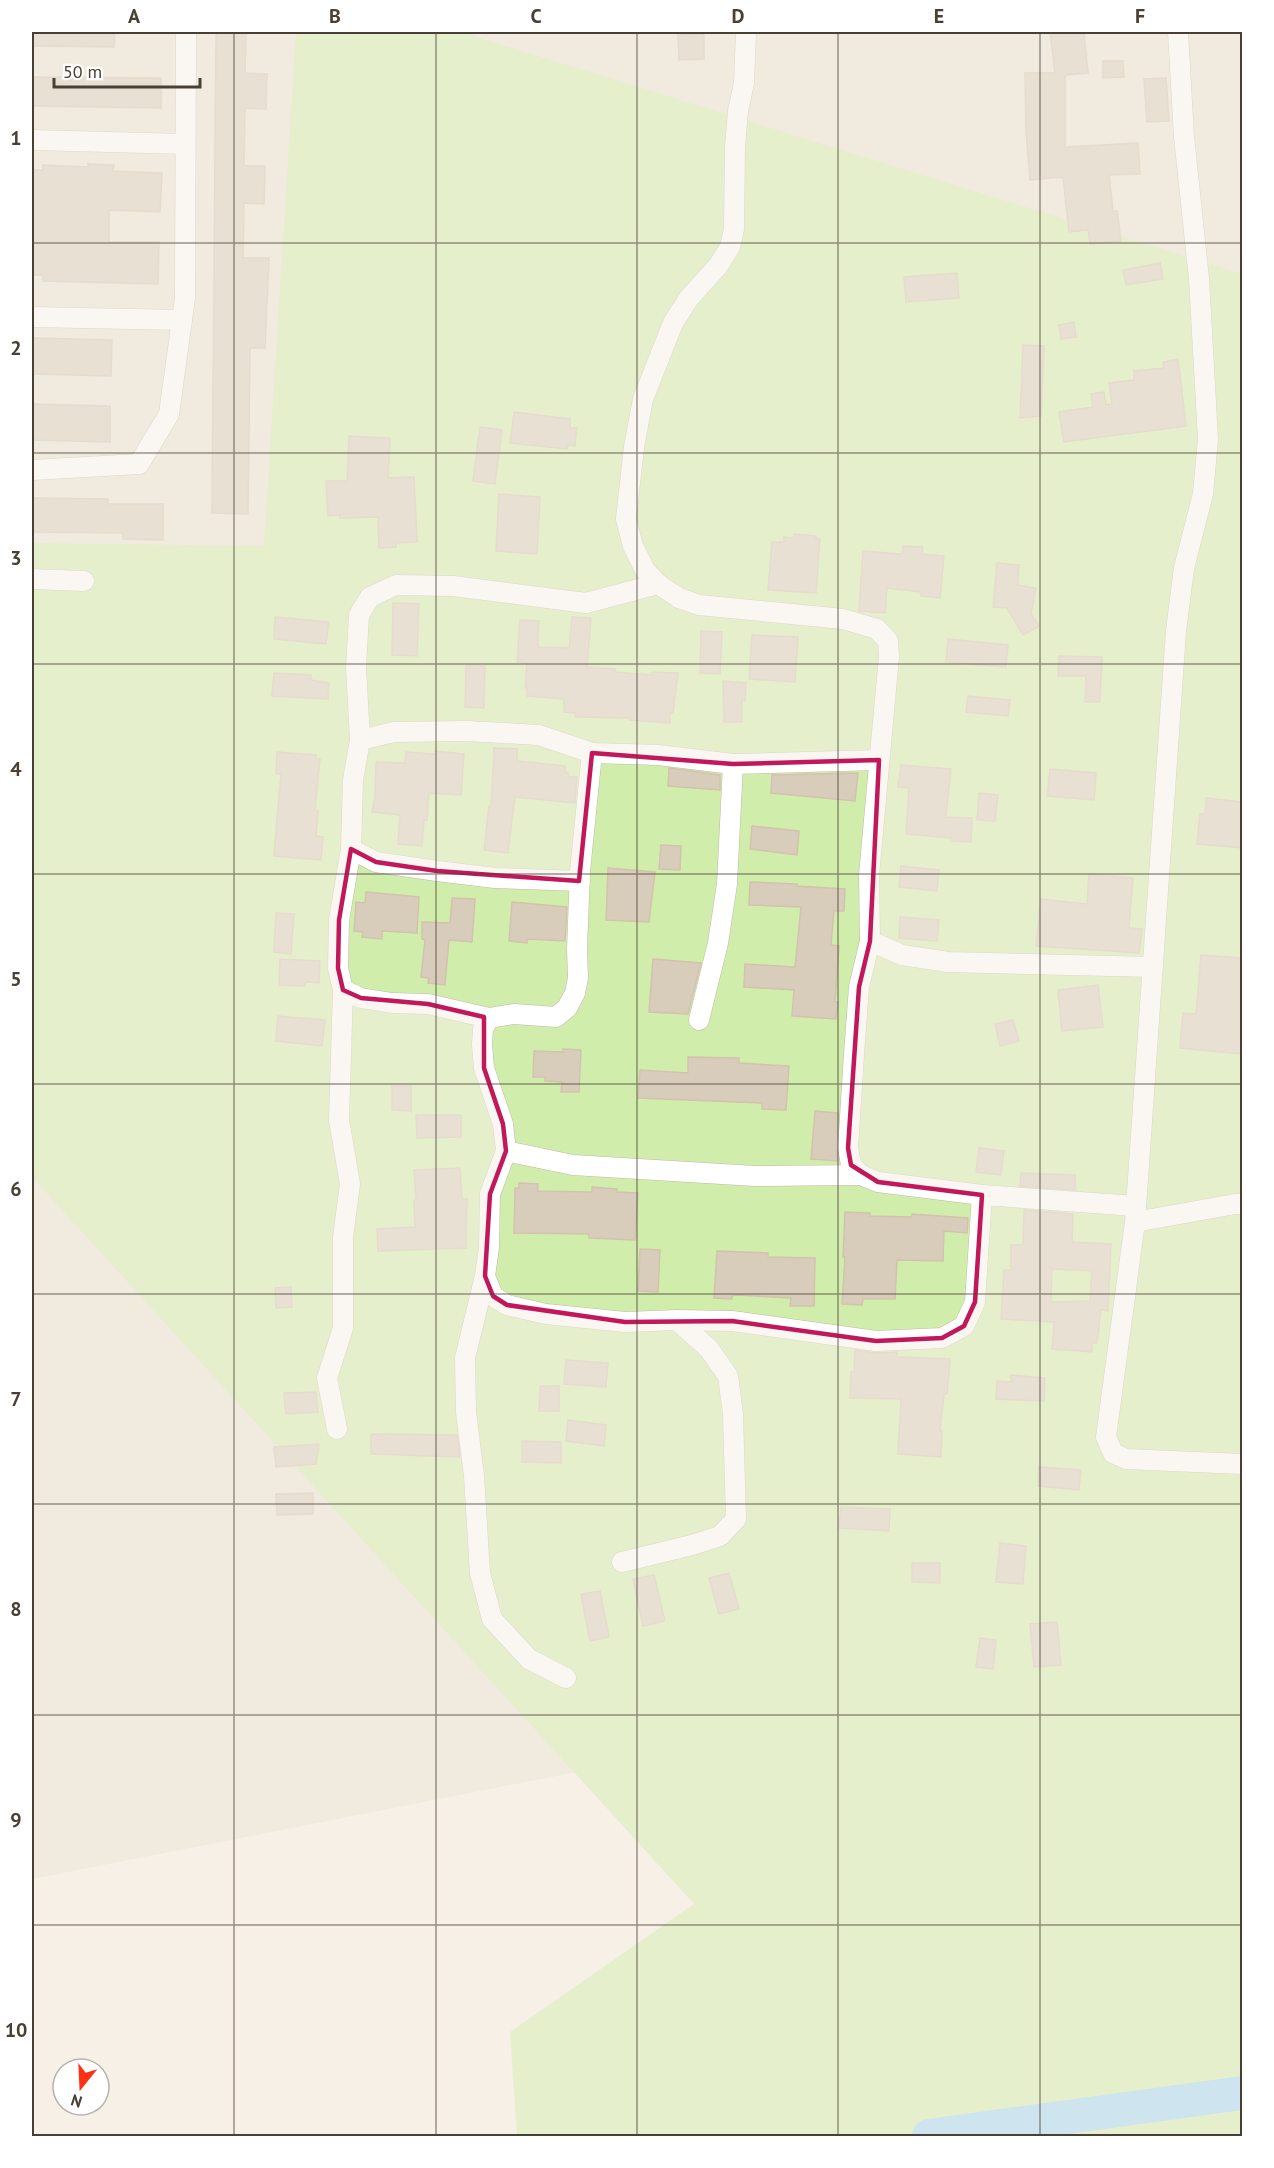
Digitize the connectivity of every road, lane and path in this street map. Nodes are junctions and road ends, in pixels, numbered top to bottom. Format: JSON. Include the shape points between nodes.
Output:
{"nodes":[{"id":1,"x":186,"y":32,"type":"edge"},
{"id":2,"x":746,"y":32,"type":"edge"},
{"id":3,"x":1178,"y":32,"type":"edge"},
{"id":4,"x":32,"y":140,"type":"edge"},
{"id":5,"x":185,"y":144,"type":"junction"},
{"id":6,"x":32,"y":317,"type":"edge"},
{"id":7,"x":182,"y":320,"type":"junction"},
{"id":8,"x":32,"y":470,"type":"edge"},
{"id":9,"x":32,"y":579,"type":"edge"},
{"id":10,"x":84,"y":580,"type":"dead end"},
{"id":11,"x":658,"y":584,"type":"junction"},
{"id":12,"x":360,"y":740,"type":"junction"},
{"id":13,"x":592,"y":753,"type":"junction"},
{"id":14,"x":879,"y":760,"type":"junction"},
{"id":15,"x":732,"y":764,"type":"junction"},
{"id":16,"x":351,"y":849,"type":"junction"},
{"id":17,"x":580,"y":881,"type":"junction"},
{"id":18,"x":870,"y":941,"type":"junction"},
{"id":19,"x":1153,"y":968,"type":"junction"},
{"id":20,"x":343,"y":990,"type":"junction"},
{"id":21,"x":489,"y":1018,"type":"junction"},
{"id":22,"x":699,"y":1020,"type":"dead end"},
{"id":23,"x":506,"y":1151,"type":"junction"},
{"id":24,"x":861,"y":1175,"type":"junction"},
{"id":25,"x":982,"y":1196,"type":"junction"},
{"id":26,"x":1242,"y":1204,"type":"edge"},
{"id":27,"x":1135,"y":1214,"type":"junction"},
{"id":28,"x":485,"y":1276,"type":"junction"},
{"id":29,"x":677,"y":1320,"type":"junction"},
{"id":30,"x":337,"y":1429,"type":"dead end"},
{"id":31,"x":1242,"y":1464,"type":"edge"},
{"id":32,"x":622,"y":1562,"type":"dead end"},
{"id":33,"x":566,"y":1678,"type":"dead end"}],
"edges":[{"from":1,"to":5,"type":"street"},
{"from":2,"to":11,"type":"street","via":[[730,247],[673,323],[643,399],[634,447],[626,519],[637,554]]},
{"from":3,"to":19,"type":"street","via":[[1208,439],[1203,494],[1184,568],[1176,631]]},
{"from":4,"to":5,"type":"street"},
{"from":5,"to":7,"type":"street"},
{"from":6,"to":7,"type":"street"},
{"from":7,"to":8,"type":"street","via":[[168,414],[139,464]]},
{"from":9,"to":10,"type":"street"},
{"from":11,"to":12,"type":"street","via":[[586,603],[453,586],[396,585],[370,597],[359,615],[356,667]]},
{"from":11,"to":14,"type":"street","via":[[699,605],[843,619],[877,629],[888,641],[889,656]]},
{"from":12,"to":13,"type":"street","via":[[394,732],[539,735]]},
{"from":12,"to":16,"type":"street","via":[[353,780]]},
{"from":13,"to":15,"type":"street","via":[[658,755]]},
{"from":13,"to":17,"type":"street"},
{"from":14,"to":15,"type":"street"},
{"from":14,"to":18,"type":"street","via":[[869,875]]},
{"from":15,"to":22,"type":"street","via":[[727,884],[718,943]]},
{"from":16,"to":17,"type":"street","via":[[376,862],[437,871]]},
{"from":16,"to":20,"type":"street","via":[[339,920],[338,968]]},
{"from":17,"to":21,"type":"street","via":[[578,978],[567,1008],[556,1017],[514,1014]]},
{"from":18,"to":19,"type":"street","via":[[902,955],[948,962]]},
{"from":18,"to":24,"type":"street","via":[[859,987],[848,1148],[851,1165]]},
{"from":19,"to":27,"type":"street"},
{"from":20,"to":21,"type":"street","via":[[361,999],[428,1004]]},
{"from":20,"to":30,"type":"street","via":[[339,1120],[350,1184],[343,1237],[343,1328],[327,1378]]},
{"from":21,"to":23,"type":"street","via":[[483,1029],[484,1068],[503,1124]]},
{"from":23,"to":24,"type":"street","via":[[573,1165],[754,1176]]},
{"from":23,"to":28,"type":"street","via":[[490,1194]]},
{"from":24,"to":25,"type":"street","via":[[878,1182]]},
{"from":25,"to":27,"type":"street"},
{"from":25,"to":29,"type":"street","via":[[975,1302],[964,1326],[942,1338],[876,1341],[732,1321]]},
{"from":26,"to":27,"type":"street"},
{"from":27,"to":31,"type":"street","via":[[1106,1437],[1113,1453],[1126,1459]]},
{"from":28,"to":29,"type":"street","via":[[493,1296],[507,1305],[546,1314],[625,1322]]},
{"from":28,"to":33,"type":"street","via":[[465,1358],[480,1573],[492,1619],[529,1659]]},
{"from":29,"to":32,"type":"street","via":[[709,1349],[728,1376],[736,1519],[720,1536]]}]}
